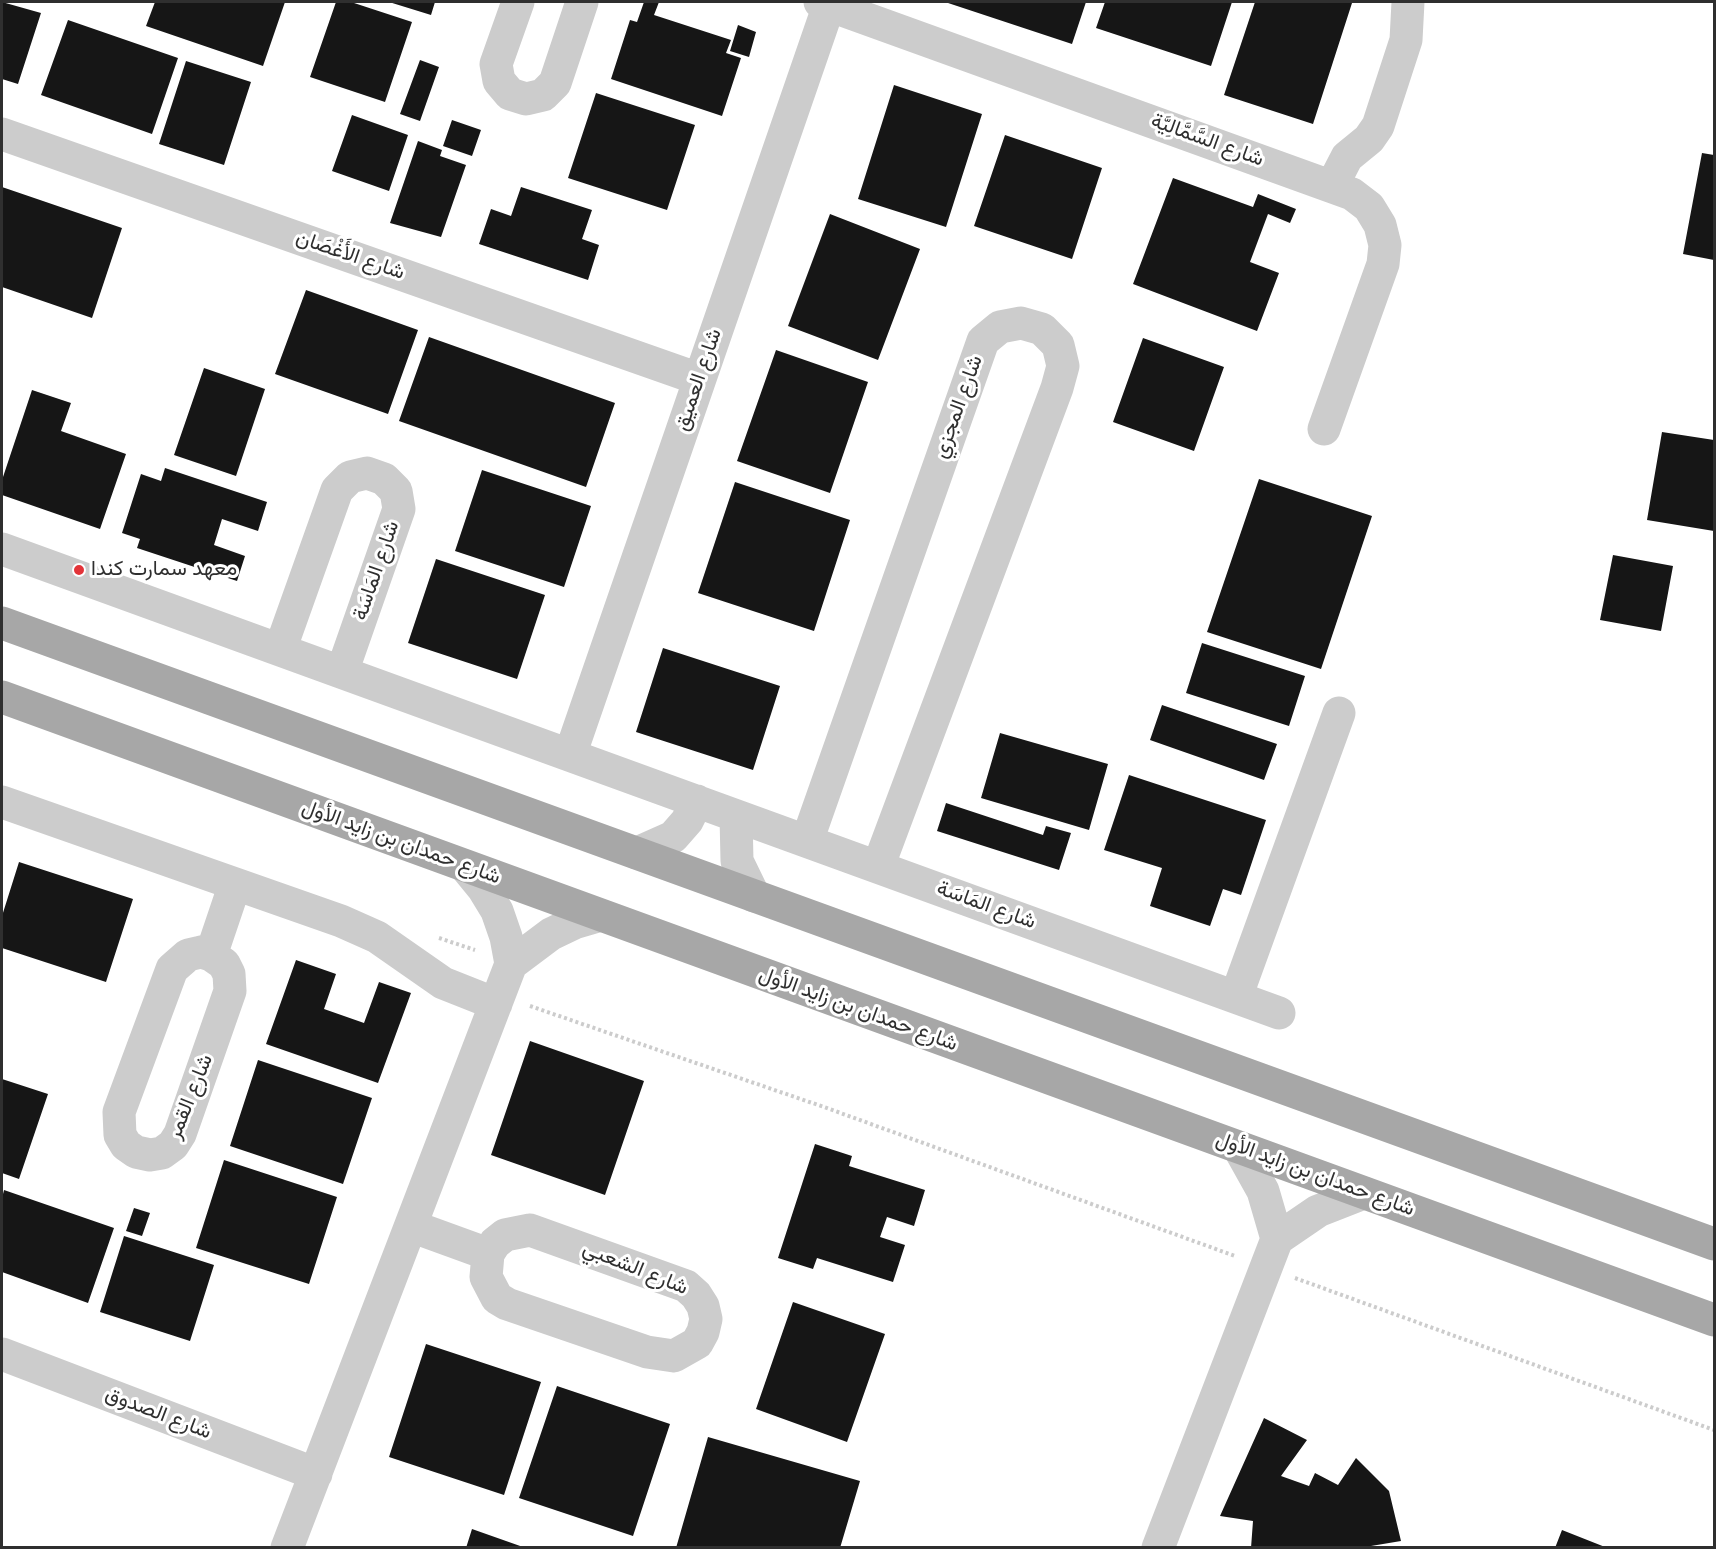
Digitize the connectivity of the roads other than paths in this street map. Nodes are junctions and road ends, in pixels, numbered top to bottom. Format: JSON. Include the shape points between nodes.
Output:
{"nodes":[{"id":1,"x":518,"y":2,"type":"edge"},
{"id":2,"x":582,"y":2,"type":"edge"},
{"id":3,"x":1408,"y":2,"type":"edge"},
{"id":4,"x":824,"y":3,"type":"edge"},
{"id":5,"x":2,"y":134,"type":"edge"},
{"id":6,"x":1332,"y":186,"type":"junction"},
{"id":7,"x":699,"y":378,"type":"junction"},
{"id":8,"x":1324,"y":429,"type":"dead end"},
{"id":9,"x":2,"y":549,"type":"edge"},
{"id":10,"x":2,"y":623,"type":"edge"},
{"id":11,"x":280,"y":650,"type":"junction"},
{"id":12,"x":342,"y":672,"type":"junction"},
{"id":13,"x":2,"y":697,"type":"edge"},
{"id":14,"x":1339,"y":712,"type":"dead end"},
{"id":15,"x":570,"y":755,"type":"junction"},
{"id":16,"x":2,"y":801,"type":"edge"},
{"id":17,"x":697,"y":801,"type":"junction"},
{"id":18,"x":736,"y":816,"type":"junction"},
{"id":19,"x":807,"y":841,"type":"junction"},
{"id":20,"x":637,"y":853,"type":"junction"},
{"id":21,"x":465,"y":866,"type":"junction"},
{"id":22,"x":878,"y":867,"type":"junction"},
{"id":23,"x":235,"y":884,"type":"junction"},
{"id":24,"x":753,"y":896,"type":"junction"},
{"id":25,"x":598,"y":916,"type":"junction"},
{"id":26,"x":211,"y":955,"type":"junction"},
{"id":27,"x":511,"y":964,"type":"junction"},
{"id":28,"x":1236,"y":997,"type":"junction"},
{"id":29,"x":496,"y":1004,"type":"junction"},
{"id":30,"x":1279,"y":1013,"type":"dead end"},
{"id":31,"x":1239,"y":1148,"type":"junction"},
{"id":32,"x":1364,"y":1193,"type":"junction"},
{"id":33,"x":411,"y":1226,"type":"junction"},
{"id":34,"x":1714,"y":1244,"type":"edge"},
{"id":35,"x":1271,"y":1253,"type":"junction"},
{"id":36,"x":488,"y":1254,"type":"junction"},
{"id":37,"x":1714,"y":1320,"type":"edge"},
{"id":38,"x":2,"y":1354,"type":"edge"},
{"id":39,"x":316,"y":1474,"type":"junction"},
{"id":40,"x":287,"y":1548,"type":"edge"},
{"id":41,"x":1158,"y":1548,"type":"edge"}],
"edges":[{"from":1,"to":2,"type":"street","via":[[496,64],[499,81],[510,94],[526,99],[543,95],[555,83]]},
{"from":3,"to":6,"type":"street","via":[[1406,40],[1382,118],[1369,139],[1347,158]]},
{"from":4,"to":6,"type":"street","name":"شارع السَّمَّالِيَّة"},
{"from":4,"to":7,"type":"street","name":"شارع العميق"},
{"from":5,"to":7,"type":"street","name":"شارع الأَغْصَان"},
{"from":6,"to":8,"type":"street","name":"شارع السَّمَّالِيَّة","via":[[1369,207],[1380,225],[1385,245],[1383,264]]},
{"from":7,"to":15,"type":"street","name":"شارع العميق"},
{"from":9,"to":11,"type":"street","name":"شارع المَاسَة"},
{"from":10,"to":20,"type":"main road"},
{"from":11,"to":12,"type":"street","name":"شارع المَاسَة"},
{"from":11,"to":12,"type":"street","name":"شارع المَاسَة","via":[[337,490],[350,477],[367,474],[384,479],[396,492],[399,509]]},
{"from":12,"to":15,"type":"street","name":"شارع المَاسَة"},
{"from":13,"to":21,"type":"main road","name":"شارع حمدان بن زايد الأول"},
{"from":14,"to":28,"type":"street"},
{"from":15,"to":17,"type":"street","name":"شارع المَاسَة"},
{"from":16,"to":23,"type":"street"},
{"from":17,"to":18,"type":"street","name":"شارع المَاسَة"},
{"from":17,"to":20,"type":"street","via":[[673,837]]},
{"from":18,"to":19,"type":"street","name":"شارع المَاسَة"},
{"from":18,"to":24,"type":"street","via":[[737,861]]},
{"from":19,"to":22,"type":"street","name":"شارع المَاسَة"},
{"from":19,"to":22,"type":"street","name":"شارع المجزي","via":[[983,341],[1000,327],[1021,323],[1042,329],[1058,345],[1063,366],[1057,388]]},
{"from":20,"to":24,"type":"main road"},
{"from":21,"to":25,"type":"main road","name":"شارع حمدان بن زايد الأول"},
{"from":21,"to":27,"type":"street","via":[[497,911]]},
{"from":22,"to":28,"type":"street","name":"شارع المَاسَة"},
{"from":23,"to":26,"type":"street"},
{"from":23,"to":29,"type":"street","via":[[360,929],[393,947],[442,983]]},
{"from":24,"to":34,"type":"main road"},
{"from":25,"to":27,"type":"street","via":[[551,934]]},
{"from":25,"to":31,"type":"main road","name":"شارع حمدان بن زايد الأول"},
{"from":26,"to":26,"type":"street","name":"شارع القمر","via":[[188,955],[172,969],[119,1112],[120,1135],[136,1152],[162,1153],[180,1134],[230,991],[224,964]]},
{"from":27,"to":29,"type":"street"},
{"from":28,"to":30,"type":"street","name":"شارع المَاسَة"},
{"from":29,"to":33,"type":"street"},
{"from":31,"to":32,"type":"main road","name":"شارع حمدان بن زايد الأول"},
{"from":31,"to":35,"type":"street","via":[[1263,1191]]},
{"from":32,"to":35,"type":"street","via":[[1318,1211]]},
{"from":32,"to":37,"type":"main road","name":"شارع حمدان بن زايد الأول"},
{"from":33,"to":36,"type":"street"},
{"from":33,"to":39,"type":"street"},
{"from":35,"to":41,"type":"street"},
{"from":36,"to":36,"type":"street","name":"شارع الشعبي","via":[[486,1277],[497,1298],[507,1304],[661,1355],[674,1356],[686,1351],[703,1332],[704,1306],[686,1286],[543,1233],[523,1230],[504,1235]]},
{"from":38,"to":39,"type":"street","name":"شارع الصدوق"},
{"from":39,"to":40,"type":"street"}]}
